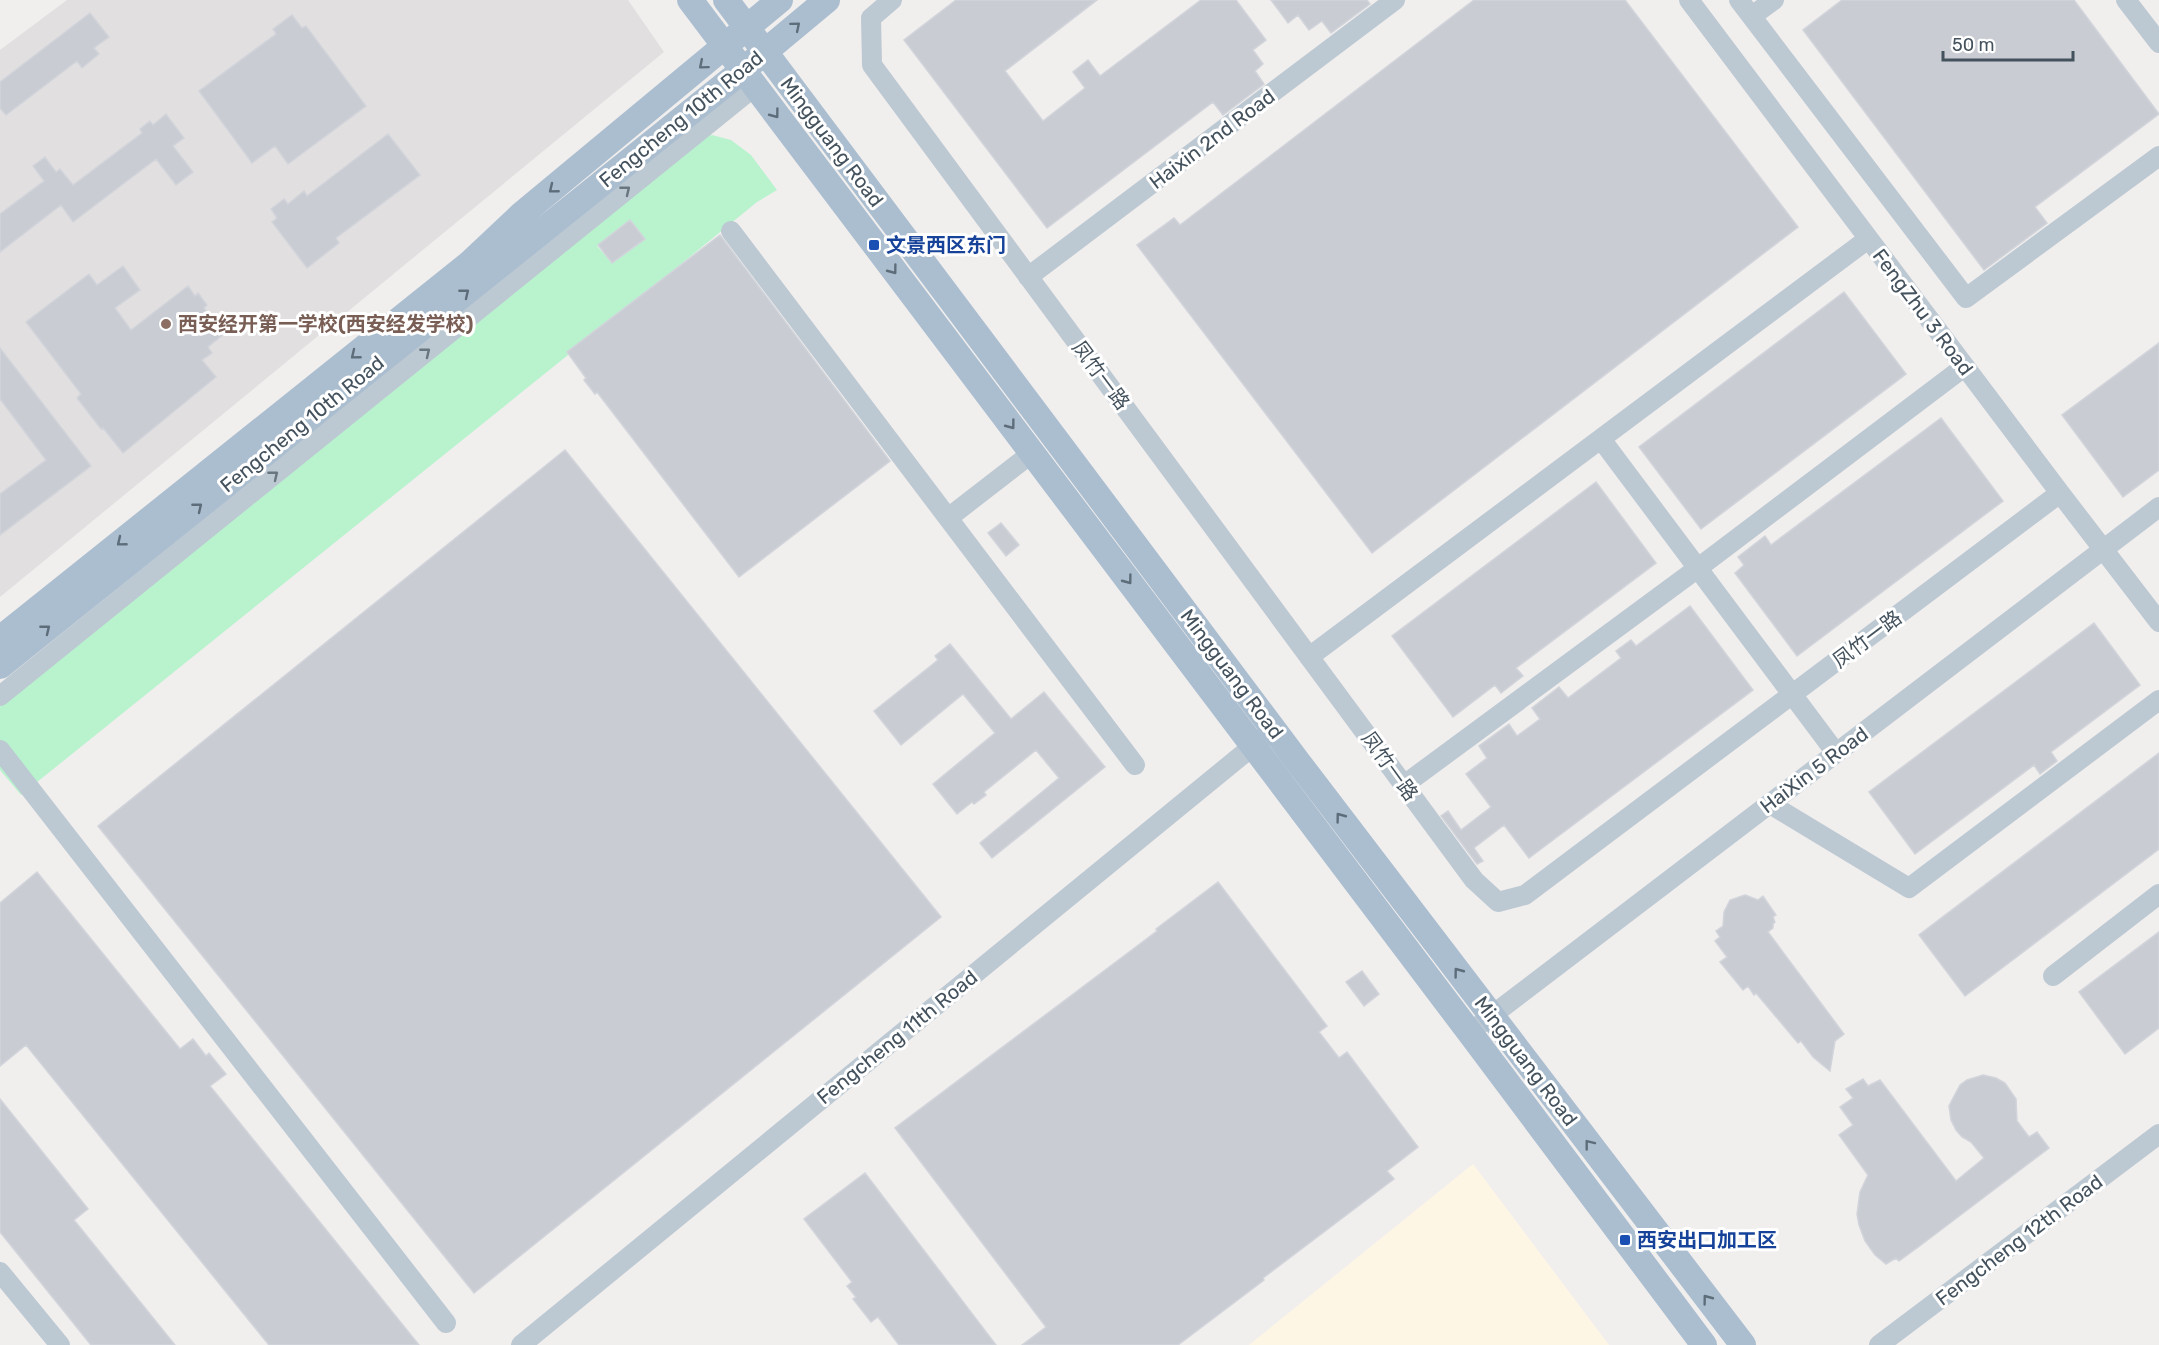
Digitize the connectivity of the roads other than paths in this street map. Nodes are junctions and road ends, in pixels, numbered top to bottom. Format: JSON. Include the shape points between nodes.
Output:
{"nodes":[{"id":1,"x":690,"y":0,"type":"edge"},
{"id":2,"x":726,"y":0,"type":"edge"},
{"id":3,"x":780,"y":0,"type":"edge"},
{"id":4,"x":827,"y":0,"type":"edge"},
{"id":5,"x":892,"y":0,"type":"edge"},
{"id":6,"x":1395,"y":0,"type":"edge"},
{"id":7,"x":1689,"y":0,"type":"edge"},
{"id":8,"x":1739,"y":0,"type":"edge"},
{"id":9,"x":1774,"y":0,"type":"edge"},
{"id":10,"x":2126,"y":0,"type":"edge"},
{"id":11,"x":1752,"y":16,"type":"junction"},
{"id":12,"x":746,"y":28,"type":"junction"},
{"id":13,"x":2159,"y":43,"type":"edge"},
{"id":14,"x":725,"y":46,"type":"junction"},
{"id":15,"x":765,"y":52,"type":"junction"},
{"id":16,"x":748,"y":78,"type":"junction"},
{"id":17,"x":2159,"y":156,"type":"edge"},
{"id":18,"x":731,"y":231,"type":"dead end"},
{"id":19,"x":1868,"y":238,"type":"junction"},
{"id":20,"x":1028,"y":277,"type":"junction"},
{"id":21,"x":1964,"y":367,"type":"junction"},
{"id":22,"x":1601,"y":439,"type":"junction"},
{"id":23,"x":1032,"y":453,"type":"junction"},
{"id":24,"x":2060,"y":493,"type":"junction"},
{"id":25,"x":2159,"y":507,"type":"edge"},
{"id":26,"x":948,"y":518,"type":"junction"},
{"id":27,"x":2103,"y":549,"type":"junction"},
{"id":28,"x":1698,"y":568,"type":"junction"},
{"id":29,"x":2159,"y":621,"type":"edge"},
{"id":30,"x":0,"y":639,"type":"edge"},
{"id":31,"x":1309,"y":657,"type":"junction"},
{"id":32,"x":0,"y":666,"type":"edge"},
{"id":33,"x":1792,"y":694,"type":"junction"},
{"id":34,"x":0,"y":696,"type":"edge"},
{"id":35,"x":2159,"y":700,"type":"edge"},
{"id":36,"x":1274,"y":730,"type":"junction"},
{"id":37,"x":1253,"y":746,"type":"junction"},
{"id":38,"x":0,"y":750,"type":"edge"},
{"id":39,"x":1836,"y":753,"type":"junction"},
{"id":40,"x":1135,"y":765,"type":"dead end"},
{"id":41,"x":1404,"y":785,"type":"junction"},
{"id":42,"x":1770,"y":804,"type":"junction"},
{"id":43,"x":2159,"y":894,"type":"edge"},
{"id":44,"x":2053,"y":976,"type":"dead end"},
{"id":45,"x":1491,"y":1016,"type":"junction"},
{"id":46,"x":1470,"y":1033,"type":"junction"},
{"id":47,"x":2159,"y":1134,"type":"edge"},
{"id":48,"x":0,"y":1272,"type":"edge"},
{"id":49,"x":446,"y":1323,"type":"dead end"},
{"id":50,"x":60,"y":1345,"type":"edge"},
{"id":51,"x":521,"y":1345,"type":"edge"},
{"id":52,"x":1704,"y":1345,"type":"edge"},
{"id":53,"x":1743,"y":1345,"type":"edge"},
{"id":54,"x":1879,"y":1345,"type":"edge"}],
"edges":[{"from":1,"to":14,"type":"main road","name":"Mingguang Road"},
{"from":2,"to":12,"type":"main road","name":"Mingguang Road"},
{"from":3,"to":12,"type":"main road","name":"Fengcheng 10th Road"},
{"from":15,"to":4,"type":"main road","name":"Fengcheng 10th Road","one_way":true},
{"from":5,"to":20,"type":"street","name":"凤竹一路","via":[[871,18],[872,65]]},
{"from":6,"to":20,"type":"street","name":"Haixin 2nd Road"},
{"from":7,"to":19,"type":"street","name":"FengZhu 3 Road"},
{"from":8,"to":11,"type":"street"},
{"from":9,"to":11,"type":"street"},
{"from":10,"to":13,"type":"street"},
{"from":11,"to":17,"type":"street","via":[[1966,298]]},
{"from":12,"to":14,"type":"main road","name":"Fengcheng 10th Road"},
{"from":12,"to":15,"type":"main road","name":"Mingguang Road"},
{"from":14,"to":16,"type":"main road","name":"Mingguang Road"},
{"from":14,"to":30,"type":"main road","name":"Fengcheng 10th Road","one_way":true,"via":[[522,214],[470,263]]},
{"from":15,"to":16,"type":"main road","name":"Fengcheng 10th Road"},
{"from":15,"to":36,"type":"main road","name":"Mingguang Road"},
{"from":16,"to":23,"type":"main road","name":"Mingguang Road","one_way":true},
{"from":32,"to":16,"type":"main road","name":"Fengcheng 10th Road","one_way":true},
{"from":34,"to":16,"type":"street","one_way":true},
{"from":18,"to":26,"type":"street"},
{"from":19,"to":21,"type":"street","name":"FengZhu 3 Road"},
{"from":19,"to":22,"type":"street"},
{"from":20,"to":31,"type":"street","name":"凤竹一路"},
{"from":21,"to":24,"type":"street","name":"FengZhu 3 Road"},
{"from":21,"to":28,"type":"street"},
{"from":22,"to":28,"type":"street"},
{"from":22,"to":31,"type":"street"},
{"from":23,"to":26,"type":"street"},
{"from":23,"to":37,"type":"main road","name":"Mingguang Road","one_way":true},
{"from":24,"to":27,"type":"street","name":"FengZhu 3 Road"},
{"from":24,"to":33,"type":"street","name":"凤竹一路"},
{"from":25,"to":27,"type":"street","name":"HaiXin 5 Road"},
{"from":26,"to":40,"type":"street"},
{"from":27,"to":29,"type":"street","name":"FengZhu 3 Road"},
{"from":27,"to":39,"type":"street","name":"HaiXin 5 Road"},
{"from":28,"to":33,"type":"street"},
{"from":28,"to":41,"type":"street"},
{"from":31,"to":41,"type":"street","name":"凤竹一路"},
{"from":33,"to":39,"type":"street"},
{"from":33,"to":41,"type":"street","name":"凤竹一路","via":[[1525,895],[1498,902],[1474,880]]},
{"from":35,"to":42,"type":"street","via":[[1909,888]]},
{"from":36,"to":37,"type":"street","name":"Fengcheng 11th Road"},
{"from":45,"to":36,"type":"main road","name":"Mingguang Road","one_way":true},
{"from":37,"to":46,"type":"main road","name":"Mingguang Road"},
{"from":37,"to":51,"type":"street","name":"Fengcheng 11th Road"},
{"from":38,"to":49,"type":"street"},
{"from":39,"to":42,"type":"street","name":"HaiXin 5 Road"},
{"from":42,"to":45,"type":"street","name":"HaiXin 5 Road"},
{"from":43,"to":44,"type":"street"},
{"from":45,"to":46,"type":"street","name":"HaiXin 5 Road"},
{"from":53,"to":45,"type":"main road","name":"Mingguang Road","one_way":true},
{"from":46,"to":52,"type":"main road","name":"Mingguang Road"},
{"from":47,"to":54,"type":"street","name":"Fengcheng 12th Road"},
{"from":48,"to":50,"type":"street"}]}
